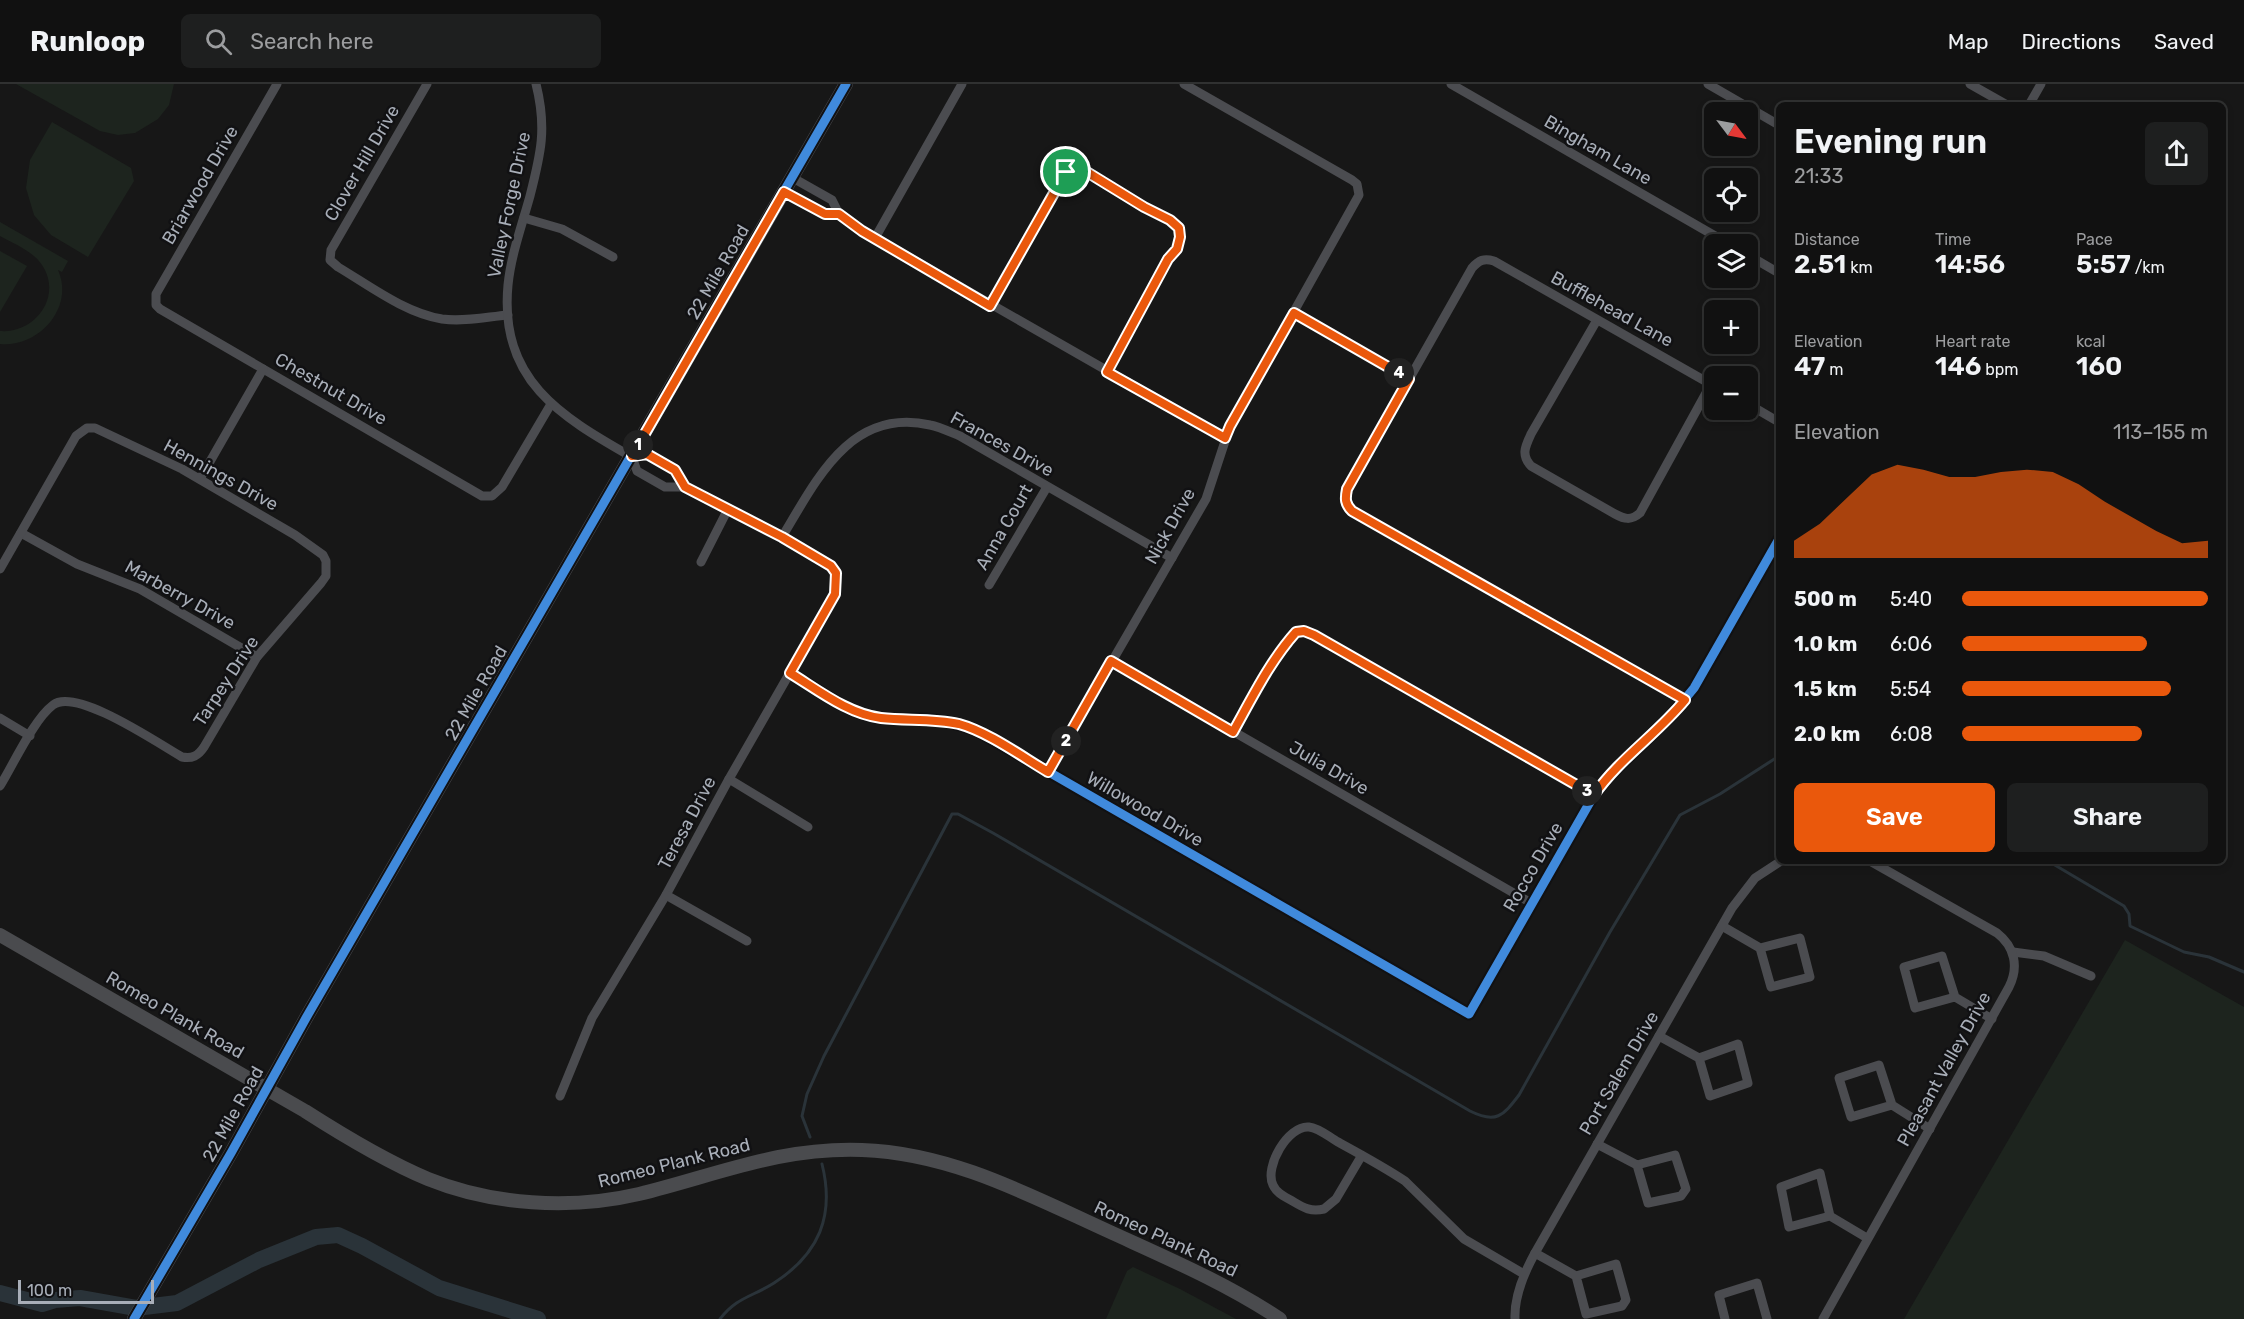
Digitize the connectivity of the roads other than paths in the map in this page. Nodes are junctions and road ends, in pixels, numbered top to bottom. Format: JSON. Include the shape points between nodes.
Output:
{"nodes":[{"id":1,"x":277,"y":84,"type":"edge"},
{"id":2,"x":427,"y":84,"type":"edge"},
{"id":3,"x":536,"y":84,"type":"edge"},
{"id":4,"x":846,"y":84,"type":"edge"},
{"id":5,"x":962,"y":84,"type":"edge"},
{"id":6,"x":1184,"y":84,"type":"edge"},
{"id":7,"x":1451,"y":84,"type":"edge"},
{"id":8,"x":1708,"y":84,"type":"edge"},
{"id":9,"x":1970,"y":84,"type":"edge"},
{"id":10,"x":2041,"y":84,"type":"edge"},
{"id":11,"x":2002,"y":102,"type":"edge"},
{"id":12,"x":2031,"y":102,"type":"edge"},
{"id":13,"x":1776,"y":122,"type":"edge"},
{"id":14,"x":793,"y":178,"type":"junction"},
{"id":15,"x":784,"y":192,"type":"junction"},
{"id":16,"x":839,"y":214,"type":"junction"},
{"id":17,"x":524,"y":218,"type":"junction"},
{"id":18,"x":1712,"y":234,"type":"edge"},
{"id":19,"x":875,"y":238,"type":"junction"},
{"id":20,"x":613,"y":257,"type":"dead end"},
{"id":21,"x":1758,"y":261,"type":"edge"},
{"id":22,"x":1776,"y":271,"type":"edge"},
{"id":23,"x":156,"y":305,"type":"joint"},
{"id":24,"x":990,"y":306,"type":"junction"},
{"id":25,"x":1294,"y":313,"type":"junction"},
{"id":26,"x":508,"y":315,"type":"junction"},
{"id":27,"x":1597,"y":320,"type":"junction"},
{"id":28,"x":263,"y":369,"type":"junction"},
{"id":29,"x":1107,"y":372,"type":"junction"},
{"id":30,"x":1409,"y":379,"type":"junction"},
{"id":31,"x":1704,"y":380,"type":"edge"},
{"id":32,"x":1704,"y":401,"type":"edge"},
{"id":33,"x":551,"y":404,"type":"junction"},
{"id":34,"x":1758,"y":410,"type":"edge"},
{"id":35,"x":1776,"y":420,"type":"edge"},
{"id":36,"x":1225,"y":438,"type":"junction"},
{"id":37,"x":632,"y":456,"type":"junction"},
{"id":38,"x":200,"y":479,"type":"junction"},
{"id":39,"x":685,"y":487,"type":"junction"},
{"id":40,"x":1047,"y":487,"type":"junction"},
{"id":41,"x":728,"y":509,"type":"junction"},
{"id":42,"x":21,"y":533,"type":"junction"},
{"id":43,"x":782,"y":537,"type":"junction"},
{"id":44,"x":1776,"y":544,"type":"edge"},
{"id":45,"x":1172,"y":558,"type":"junction"},
{"id":46,"x":701,"y":562,"type":"dead end"},
{"id":47,"x":831,"y":566,"type":"joint"},
{"id":48,"x":328,"y":567,"type":"joint"},
{"id":49,"x":0,"y":570,"type":"edge"},
{"id":50,"x":989,"y":585,"type":"dead end"},
{"id":51,"x":257,"y":657,"type":"junction"},
{"id":52,"x":1111,"y":661,"type":"junction"},
{"id":53,"x":790,"y":673,"type":"junction"},
{"id":54,"x":1685,"y":700,"type":"junction"},
{"id":55,"x":0,"y":718,"type":"edge"},
{"id":56,"x":1233,"y":732,"type":"junction"},
{"id":57,"x":30,"y":736,"type":"junction"},
{"id":58,"x":1048,"y":772,"type":"junction"},
{"id":59,"x":729,"y":780,"type":"junction"},
{"id":60,"x":0,"y":786,"type":"edge"},
{"id":61,"x":1594,"y":795,"type":"junction"},
{"id":62,"x":808,"y":827,"type":"dead end"},
{"id":63,"x":1776,"y":864,"type":"edge"},
{"id":64,"x":1876,"y":864,"type":"edge"},
{"id":65,"x":666,"y":896,"type":"junction"},
{"id":66,"x":1531,"y":903,"type":"junction"},
{"id":67,"x":1722,"y":926,"type":"junction"},
{"id":68,"x":0,"y":935,"type":"edge"},
{"id":69,"x":747,"y":941,"type":"dead end"},
{"id":70,"x":1760,"y":948,"type":"junction"},
{"id":71,"x":2013,"y":952,"type":"junction"},
{"id":72,"x":2091,"y":976,"type":"dead end"},
{"id":73,"x":1954,"y":997,"type":"junction"},
{"id":74,"x":1469,"y":1014,"type":"joint"},
{"id":75,"x":1992,"y":1019,"type":"junction"},
{"id":76,"x":1659,"y":1036,"type":"junction"},
{"id":77,"x":1699,"y":1058,"type":"junction"},
{"id":78,"x":266,"y":1089,"type":"junction"},
{"id":79,"x":560,"y":1096,"type":"dead end"},
{"id":80,"x":1892,"y":1105,"type":"junction"},
{"id":81,"x":1930,"y":1129,"type":"junction"},
{"id":82,"x":1597,"y":1144,"type":"junction"},
{"id":83,"x":1362,"y":1155,"type":"junction"},
{"id":84,"x":1637,"y":1165,"type":"junction"},
{"id":85,"x":1830,"y":1216,"type":"junction"},
{"id":86,"x":1867,"y":1238,"type":"junction"},
{"id":87,"x":1535,"y":1253,"type":"junction"},
{"id":88,"x":1524,"y":1274,"type":"junction"},
{"id":89,"x":1576,"y":1275,"type":"junction"},
{"id":90,"x":134,"y":1319,"type":"edge"},
{"id":91,"x":1280,"y":1319,"type":"edge"},
{"id":92,"x":1515,"y":1319,"type":"edge"},
{"id":93,"x":1725,"y":1319,"type":"edge"},
{"id":94,"x":1767,"y":1319,"type":"edge"},
{"id":95,"x":1823,"y":1319,"type":"edge"}],
"edges":[{"from":1,"to":23,"type":"street","name":"Briarwood Drive","via":[[156,294]]},
{"from":2,"to":26,"type":"street","name":"Clover Hill Drive","via":[[331,250],[330,260],[402,305],[430,316],[459,320]]},
{"from":3,"to":17,"type":"street","name":"Valley Forge Drive","via":[[542,113],[542,143]]},
{"from":4,"to":14,"type":"street","name":"22 Mile Road"},
{"from":5,"to":19,"type":"street"},
{"from":6,"to":25,"type":"street","name":"Nick Drive","via":[[1357,184],[1359,195]]},
{"from":7,"to":18,"type":"street","name":"Bingham Lane"},
{"from":8,"to":13,"type":"street"},
{"from":9,"to":11,"type":"street"},
{"from":10,"to":12,"type":"street"},
{"from":14,"to":15,"type":"street","name":"22 Mile Road"},
{"from":14,"to":16,"type":"street","via":[[832,201]]},
{"from":15,"to":16,"type":"street","via":[[825,214]]},
{"from":15,"to":37,"type":"street","name":"22 Mile Road"},
{"from":16,"to":19,"type":"street"},
{"from":17,"to":20,"type":"street","via":[[562,229]]},
{"from":17,"to":26,"type":"street","name":"Valley Forge Drive","via":[[510,276]]},
{"from":19,"to":24,"type":"street"},
{"from":21,"to":22,"type":"street"},
{"from":23,"to":28,"type":"street","name":"Chestnut Drive"},
{"from":24,"to":29,"type":"street"},
{"from":24,"to":29,"type":"street","via":[[1060,178],[1066,172],[1082,169],[1179,228],[1177,249]]},
{"from":25,"to":30,"type":"street"},
{"from":25,"to":36,"type":"street","name":"Nick Drive"},
{"from":26,"to":33,"type":"street","name":"Valley Forge Drive","via":[[523,367]]},
{"from":27,"to":30,"type":"street","name":"Bufflehead Lane","via":[[1494,261],[1483,260],[1472,268]]},
{"from":27,"to":31,"type":"street","name":"Bufflehead Lane"},
{"from":27,"to":32,"type":"street","via":[[1531,434],[1524,458],[1531,466],[1621,517],[1632,518],[1644,507]]},
{"from":28,"to":33,"type":"street","name":"Chestnut Drive","via":[[482,496],[492,496],[502,487]]},
{"from":28,"to":38,"type":"street"},
{"from":29,"to":36,"type":"street"},
{"from":30,"to":54,"type":"street","via":[[1347,489],[1346,502],[1352,511]]},
{"from":33,"to":37,"type":"street","name":"Valley Forge Drive","via":[[588,432]]},
{"from":34,"to":35,"type":"street"},
{"from":36,"to":45,"type":"street","name":"Nick Drive","via":[[1206,500]]},
{"from":37,"to":39,"type":"street","name":"Valley Forge Drive","via":[[647,454],[675,470]]},
{"from":37,"to":39,"type":"street","name":"Valley Forge Drive","via":[[637,471],[665,487]]},
{"from":37,"to":78,"type":"street","name":"22 Mile Road"},
{"from":38,"to":42,"type":"street","name":"Hennings Drive","via":[[101,430],[87,428],[76,436]]},
{"from":38,"to":48,"type":"street","name":"Hennings Drive","via":[[295,535],[322,555]]},
{"from":39,"to":41,"type":"street","name":"Valley Forge Drive"},
{"from":40,"to":43,"type":"street","name":"Frances Drive","via":[[960,436],[931,425],[907,422],[883,426],[841,448],[826,465]]},
{"from":40,"to":45,"type":"street","name":"Frances Drive"},
{"from":40,"to":50,"type":"street","name":"Anna Court"},
{"from":41,"to":43,"type":"street","name":"Valley Forge Drive"},
{"from":41,"to":46,"type":"street"},
{"from":42,"to":49,"type":"street"},
{"from":42,"to":51,"type":"street","name":"Marberry Drive","via":[[77,564],[140,589]]},
{"from":43,"to":47,"type":"street","name":"Valley Forge Drive"},
{"from":44,"to":54,"type":"street","name":"Rocco Drive"},
{"from":45,"to":52,"type":"street","name":"Nick Drive"},
{"from":47,"to":53,"type":"street","name":"Teresa Drive","via":[[836,573],[835,594]]},
{"from":48,"to":51,"type":"street","name":"Tarpey Drive","via":[[321,584]]},
{"from":51,"to":57,"type":"street","name":"Tarpey Drive","via":[[195,756],[182,757],[104,713],[71,701],[53,704]]},
{"from":52,"to":56,"type":"street","name":"Julia Drive"},
{"from":52,"to":58,"type":"street","name":"Nick Drive"},
{"from":53,"to":58,"type":"street","name":"Willowood Drive","via":[[838,703],[879,718],[929,719],[976,730]]},
{"from":53,"to":59,"type":"street","name":"Teresa Drive"},
{"from":54,"to":61,"type":"street","name":"Rocco Drive"},
{"from":55,"to":57,"type":"street"},
{"from":56,"to":61,"type":"street","via":[[1288,641],[1296,632],[1304,631]]},
{"from":56,"to":66,"type":"street","name":"Julia Drive"},
{"from":57,"to":60,"type":"street"},
{"from":58,"to":74,"type":"street","name":"Willowood Drive"},
{"from":59,"to":62,"type":"street"},
{"from":59,"to":65,"type":"street","name":"Teresa Drive"},
{"from":61,"to":66,"type":"street","name":"Rocco Drive"},
{"from":63,"to":67,"type":"street","name":"Port Salem Drive","via":[[1748,887]]},
{"from":64,"to":71,"type":"street","via":[[1991,928]]},
{"from":65,"to":69,"type":"street"},
{"from":65,"to":79,"type":"street","name":"Teresa Drive","via":[[592,1018]]},
{"from":66,"to":74,"type":"street","name":"Rocco Drive"},
{"from":67,"to":70,"type":"street"},
{"from":67,"to":76,"type":"street","name":"Port Salem Drive"},
{"from":68,"to":78,"type":"street","name":"Romeo Plank Road"},
{"from":70,"to":70,"type":"street","via":[[1800,938],[1810,977],[1771,987]]},
{"from":71,"to":72,"type":"street","via":[[2044,956]]},
{"from":71,"to":75,"type":"street","name":"Pleasant Valley Drive","via":[[2012,981]]},
{"from":73,"to":73,"type":"street","via":[[1942,956],[1904,967],[1915,1008]]},
{"from":73,"to":75,"type":"street"},
{"from":75,"to":81,"type":"street","name":"Pleasant Valley Drive"},
{"from":76,"to":77,"type":"street"},
{"from":76,"to":82,"type":"street","name":"Port Salem Drive"},
{"from":77,"to":77,"type":"street","via":[[1738,1044],[1748,1083],[1710,1096]]},
{"from":78,"to":90,"type":"street","name":"22 Mile Road"},
{"from":78,"to":91,"type":"street","name":"Romeo Plank Road","via":[[350,1140],[416,1173],[451,1187],[515,1200],[550,1203],[618,1198],[749,1162],[809,1151],[863,1150],[936,1160],[1012,1187],[1182,1264]]},
{"from":80,"to":80,"type":"street","via":[[1879,1065],[1839,1078],[1851,1118]]},
{"from":80,"to":81,"type":"street"},
{"from":81,"to":86,"type":"street","name":"Pleasant Valley Drive"},
{"from":82,"to":84,"type":"street"},
{"from":82,"to":87,"type":"street","name":"Port Salem Drive"},
{"from":83,"to":83,"type":"street","via":[[1313,1128],[1304,1127],[1292,1133],[1273,1161],[1271,1181],[1281,1195],[1307,1209],[1324,1209],[1332,1204]]},
{"from":83,"to":88,"type":"street","via":[[1405,1181],[1464,1239]]},
{"from":84,"to":84,"type":"street","via":[[1675,1155],[1686,1189],[1681,1196],[1648,1203]]},
{"from":85,"to":85,"type":"street","via":[[1820,1173],[1781,1187],[1789,1227]]},
{"from":85,"to":86,"type":"street"},
{"from":86,"to":95,"type":"street","name":"Pleasant Valley Drive"},
{"from":87,"to":88,"type":"street","name":"Port Salem Drive"},
{"from":87,"to":89,"type":"street"},
{"from":88,"to":92,"type":"street","name":"Port Salem Drive"},
{"from":89,"to":89,"type":"street","via":[[1616,1264],[1626,1300],[1622,1306],[1587,1314]]},
{"from":93,"to":94,"type":"street","via":[[1719,1295],[1757,1283]]}]}
